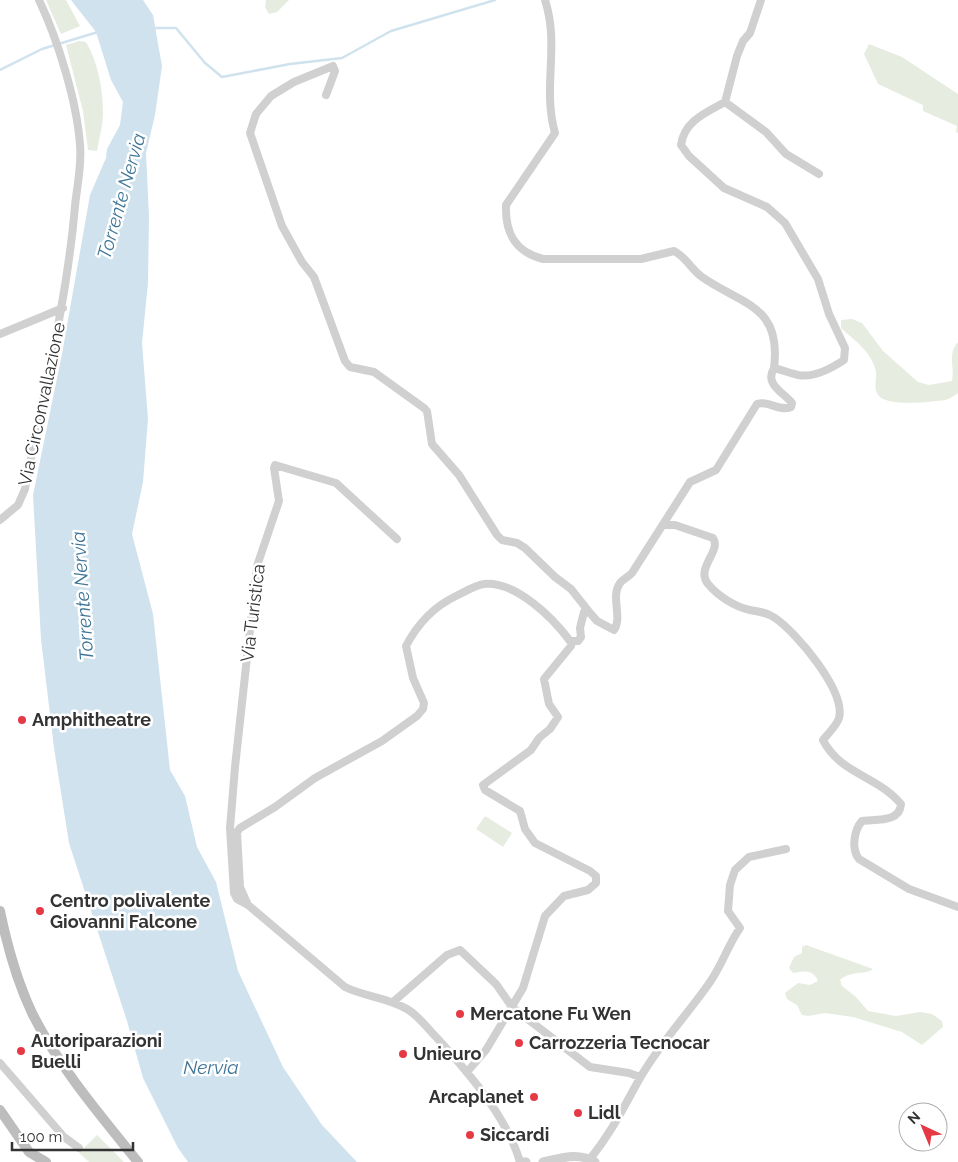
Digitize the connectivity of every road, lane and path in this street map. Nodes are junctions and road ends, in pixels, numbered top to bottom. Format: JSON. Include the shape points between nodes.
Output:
{"nodes":[{"id":1,"x":39,"y":0,"type":"edge"},
{"id":2,"x":545,"y":0,"type":"edge"},
{"id":3,"x":761,"y":0,"type":"edge"},
{"id":4,"x":326,"y":95,"type":"dead end"},
{"id":5,"x":725,"y":102,"type":"junction"},
{"id":6,"x":819,"y":174,"type":"dead end"},
{"id":7,"x":63,"y":308,"type":"junction"},
{"id":8,"x":0,"y":334,"type":"edge"},
{"id":9,"x":774,"y":368,"type":"junction"},
{"id":10,"x":0,"y":520,"type":"edge"},
{"id":11,"x":663,"y":525,"type":"junction"},
{"id":12,"x":397,"y":539,"type":"dead end"},
{"id":13,"x":590,"y":613,"type":"junction"},
{"id":14,"x":571,"y":646,"type":"dead end"},
{"id":15,"x":786,"y":849,"type":"dead end"},
{"id":16,"x":248,"y":905,"type":"junction"},
{"id":17,"x":958,"y":907,"type":"edge"},
{"id":18,"x":0,"y":911,"type":"edge"},
{"id":19,"x":393,"y":1002,"type":"junction"},
{"id":20,"x":512,"y":1007,"type":"junction"},
{"id":21,"x":0,"y":1063,"type":"edge"},
{"id":22,"x":467,"y":1072,"type":"junction"},
{"id":23,"x":640,"y":1077,"type":"junction"},
{"id":24,"x":0,"y":1110,"type":"edge"},
{"id":25,"x":79,"y":1148,"type":"dead end"},
{"id":26,"x":592,"y":1160,"type":"edge"},
{"id":27,"x":46,"y":1162,"type":"edge"},
{"id":28,"x":138,"y":1162,"type":"edge"},
{"id":29,"x":520,"y":1162,"type":"edge"},
{"id":30,"x":526,"y":1162,"type":"edge"},
{"id":31,"x":544,"y":1162,"type":"edge"}],
"edges":[{"from":1,"to":7,"type":"street","name":"Via Circonvallazione","via":[[59,53],[77,118],[81,147]]},
{"from":2,"to":9,"type":"street","via":[[553,35],[549,88],[555,133],[506,205],[510,235],[516,246],[530,256],[543,259],[641,259],[674,251],[703,278],[756,308],[764,317],[776,350]]},
{"from":3,"to":5,"type":"street","via":[[750,33],[737,56]]},
{"from":4,"to":13,"type":"street","via":[[335,71],[333,66],[294,82],[271,96],[256,114],[250,133],[282,226],[314,277],[345,361],[350,367],[374,372],[427,411],[432,444],[459,475],[497,535],[525,548],[571,589]]},
{"from":5,"to":6,"type":"street","via":[[766,132],[786,154]]},
{"from":5,"to":9,"type":"street","via":[[694,120],[682,138],[683,150],[724,188],[767,207],[784,223],[812,267],[845,348],[844,360],[809,375]]},
{"from":7,"to":8,"type":"street","name":"Via Circonvallazione"},
{"from":7,"to":10,"type":"street","name":"Via Circonvallazione","via":[[25,489],[18,505]]},
{"from":9,"to":11,"type":"street","via":[[771,380],[792,403],[791,407],[757,404],[716,470],[690,482]]},
{"from":11,"to":13,"type":"street","via":[[632,573],[620,584],[614,630]]},
{"from":11,"to":17,"type":"street","via":[[675,525],[713,538],[715,545],[704,575],[707,583],[736,606],[764,611],[792,631],[829,679],[839,720],[823,740],[826,747],[839,762],[894,796],[901,804],[897,814],[862,821],[857,826],[855,854],[909,890]]},
{"from":12,"to":16,"type":"street","name":"Via Turistica","via":[[336,483],[275,464],[279,501],[257,566],[230,828],[234,893],[237,900]]},
{"from":13,"to":16,"type":"street","via":[[584,612],[581,617],[581,637],[578,641],[570,641],[547,613],[501,586],[484,584],[442,603],[423,620],[406,646],[413,678],[424,703],[417,716],[316,778],[237,832],[240,887]]},
{"from":14,"to":20,"type":"street","via":[[544,679],[549,704],[558,717],[556,722],[531,750],[483,785],[485,790],[520,811],[525,829],[535,843],[596,876],[593,888],[564,896],[545,916],[523,988]]},
{"from":15,"to":23,"type":"street","via":[[749,856],[735,870],[728,910],[740,928],[711,981]]},
{"from":16,"to":19,"type":"street","name":"Via Turistica","via":[[345,987]]},
{"from":18,"to":28,"type":"main road","via":[[15,968],[32,1014],[88,1100]]},
{"from":19,"to":20,"type":"street","via":[[447,955],[460,950],[496,984]]},
{"from":19,"to":22,"type":"street","name":"Via Turistica","via":[[415,1014]]},
{"from":20,"to":22,"type":"street","via":[[486,1050]]},
{"from":20,"to":23,"type":"street","via":[[590,1067],[629,1072]]},
{"from":21,"to":25,"type":"street","via":[[64,1137]]},
{"from":22,"to":29,"type":"street","name":"Via Turistica","via":[[509,1135]]},
{"from":23,"to":26,"type":"street","via":[[622,1114]]},
{"from":24,"to":27,"type":"main road","via":[[30,1152]]},
{"from":26,"to":31,"type":"street","via":[[568,1156]]},
{"from":29,"to":30,"type":"street"}]}
